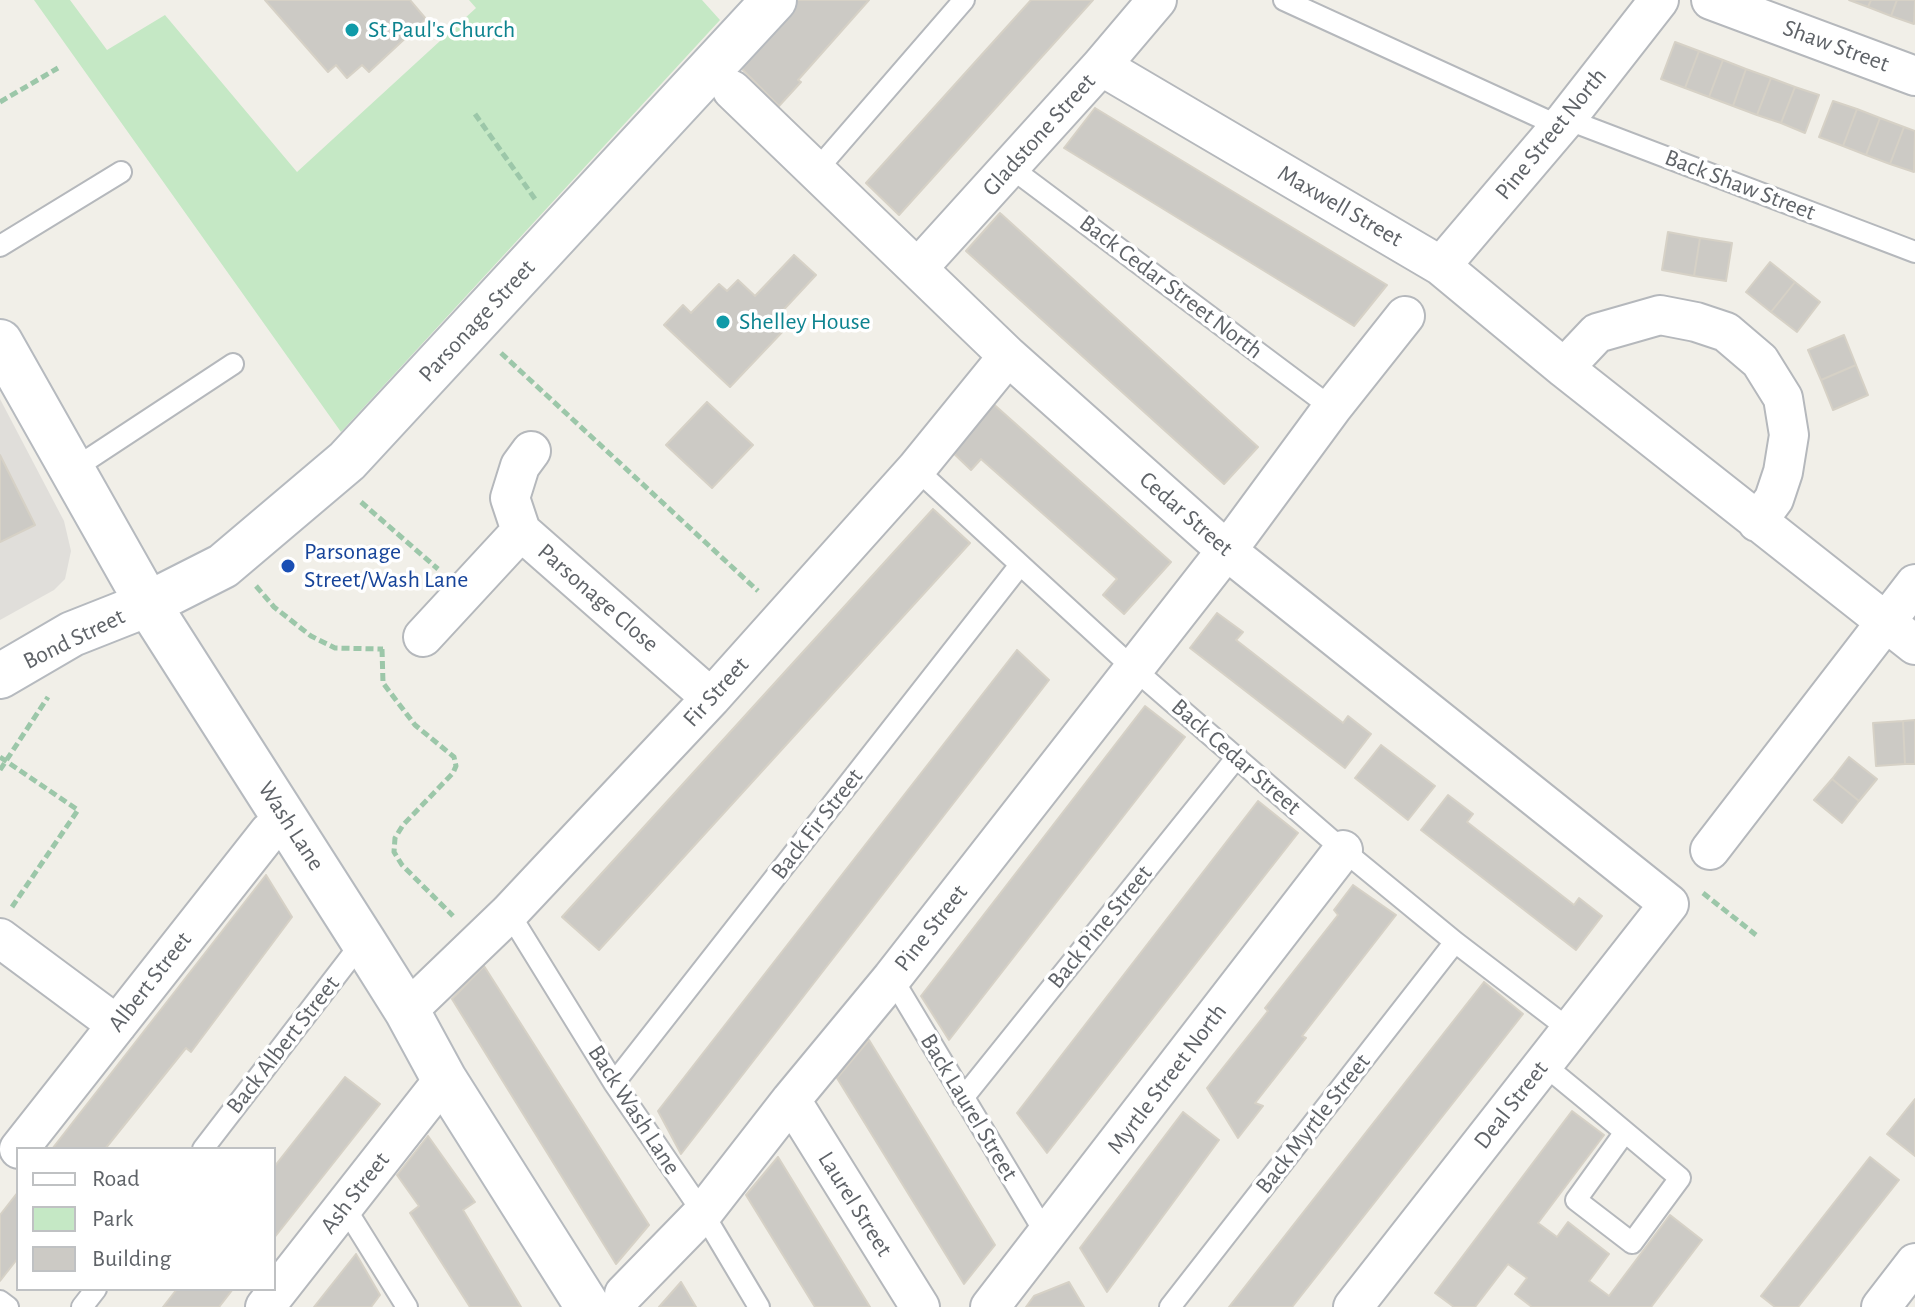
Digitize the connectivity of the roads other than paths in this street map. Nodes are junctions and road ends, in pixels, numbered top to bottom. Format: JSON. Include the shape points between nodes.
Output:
{"nodes":[{"id":1,"x":774,"y":0,"type":"edge"},
{"id":2,"x":964,"y":0,"type":"edge"},
{"id":3,"x":1157,"y":0,"type":"edge"},
{"id":4,"x":1284,"y":0,"type":"edge"},
{"id":5,"x":1659,"y":0,"type":"edge"},
{"id":6,"x":1711,"y":0,"type":"edge"},
{"id":7,"x":1101,"y":66,"type":"junction"},
{"id":8,"x":1915,"y":76,"type":"edge"},
{"id":9,"x":732,"y":90,"type":"dead end"},
{"id":10,"x":1562,"y":123,"type":"junction"},
{"id":11,"x":1010,"y":167,"type":"junction"},
{"id":12,"x":121,"y":172,"type":"dead end"},
{"id":13,"x":815,"y":172,"type":"junction"},
{"id":14,"x":0,"y":246,"type":"edge"},
{"id":15,"x":1915,"y":252,"type":"edge"},
{"id":16,"x":1441,"y":266,"type":"junction"},
{"id":17,"x":918,"y":268,"type":"junction"},
{"id":18,"x":1405,"y":316,"type":"dead end"},
{"id":19,"x":0,"y":342,"type":"edge"},
{"id":20,"x":1008,"y":356,"type":"junction"},
{"id":21,"x":233,"y":364,"type":"dead end"},
{"id":22,"x":1564,"y":368,"type":"junction"},
{"id":23,"x":1332,"y":408,"type":"junction"},
{"id":24,"x":531,"y":451,"type":"dead end"},
{"id":25,"x":916,"y":469,"type":"junction"},
{"id":26,"x":72,"y":470,"type":"junction"},
{"id":27,"x":1757,"y":522,"type":"junction"},
{"id":28,"x":521,"y":531,"type":"junction"},
{"id":29,"x":1226,"y":550,"type":"junction"},
{"id":30,"x":1020,"y":565,"type":"junction"},
{"id":31,"x":1915,"y":584,"type":"edge"},
{"id":32,"x":148,"y":604,"type":"junction"},
{"id":33,"x":1885,"y":621,"type":"junction"},
{"id":34,"x":423,"y":637,"type":"road end"},
{"id":35,"x":1915,"y":645,"type":"edge"},
{"id":36,"x":18,"y":666,"type":"edge"},
{"id":37,"x":1133,"y":668,"type":"junction"},
{"id":38,"x":711,"y":698,"type":"junction"},
{"id":39,"x":1237,"y":757,"type":"junction"},
{"id":40,"x":286,"y":819,"type":"junction"},
{"id":41,"x":1343,"y":850,"type":"junction"},
{"id":42,"x":1710,"y":850,"type":"dead end"},
{"id":43,"x":1669,"y":904,"type":"joint"},
{"id":44,"x":509,"y":913,"type":"junction"},
{"id":45,"x":4,"y":925,"type":"edge"},
{"id":46,"x":363,"y":941,"type":"junction"},
{"id":47,"x":1455,"y":942,"type":"junction"},
{"id":48,"x":892,"y":978,"type":"junction"},
{"id":49,"x":407,"y":1011,"type":"junction"},
{"id":50,"x":117,"y":1025,"type":"junction"},
{"id":51,"x":1570,"y":1030,"type":"junction"},
{"id":52,"x":1543,"y":1064,"type":"junction"},
{"id":53,"x":444,"y":1079,"type":"junction"},
{"id":54,"x":614,"y":1083,"type":"junction"},
{"id":55,"x":963,"y":1098,"type":"junction"},
{"id":56,"x":791,"y":1100,"type":"junction"},
{"id":57,"x":1625,"y":1132,"type":"junction"},
{"id":58,"x":20,"y":1147,"type":"edge"},
{"id":59,"x":205,"y":1147,"type":"edge"},
{"id":60,"x":16,"y":1153,"type":"edge"},
{"id":61,"x":0,"y":1173,"type":"edge"},
{"id":62,"x":344,"y":1206,"type":"junction"},
{"id":63,"x":703,"y":1213,"type":"junction"},
{"id":64,"x":1047,"y":1236,"type":"junction"},
{"id":65,"x":1915,"y":1263,"type":"edge"},
{"id":66,"x":94,"y":1291,"type":"edge"},
{"id":67,"x":0,"y":1301,"type":"edge"},
{"id":68,"x":606,"y":1301,"type":"edge"},
{"id":69,"x":8,"y":1307,"type":"edge"},
{"id":70,"x":82,"y":1307,"type":"edge"},
{"id":71,"x":265,"y":1307,"type":"edge"},
{"id":72,"x":407,"y":1307,"type":"edge"},
{"id":73,"x":759,"y":1307,"type":"edge"},
{"id":74,"x":920,"y":1307,"type":"edge"},
{"id":75,"x":990,"y":1307,"type":"edge"},
{"id":76,"x":1170,"y":1307,"type":"edge"},
{"id":77,"x":1353,"y":1307,"type":"edge"},
{"id":78,"x":1881,"y":1307,"type":"edge"}],
"edges":[{"from":1,"to":32,"type":"main road","name":"Parsonage Street","via":[[332,473],[223,566]]},
{"from":2,"to":13,"type":"lane"},
{"from":3,"to":7,"type":"street","name":"Gladstone Street"},
{"from":4,"to":10,"type":"lane","name":"Back Shaw Street"},
{"from":5,"to":10,"type":"street","name":"Pine Street North"},
{"from":6,"to":8,"type":"street","name":"Shaw Street"},
{"from":7,"to":11,"type":"street","name":"Gladstone Street"},
{"from":7,"to":16,"type":"street","name":"Maxwell Street"},
{"from":9,"to":13,"type":"street","name":"Cedar Street"},
{"from":10,"to":15,"type":"lane","name":"Back Shaw Street"},
{"from":10,"to":16,"type":"street","name":"Pine Street North"},
{"from":11,"to":17,"type":"street","name":"Gladstone Street"},
{"from":11,"to":23,"type":"lane","name":"Back Cedar Street North"},
{"from":12,"to":14,"type":"lane"},
{"from":13,"to":17,"type":"street","name":"Cedar Street"},
{"from":16,"to":22,"type":"street","name":"Maxwell Street"},
{"from":17,"to":20,"type":"street","name":"Cedar Street"},
{"from":18,"to":23,"type":"street"},
{"from":19,"to":26,"type":"main road","name":"Wash Lane"},
{"from":20,"to":25,"type":"street","name":"Fir Street"},
{"from":20,"to":29,"type":"street","name":"Cedar Street"},
{"from":21,"to":26,"type":"lane"},
{"from":22,"to":27,"type":"street","name":"Maxwell Street"},
{"from":22,"to":27,"type":"street","via":[[1597,333],[1660,315],[1726,332],[1760,361],[1783,398],[1789,435],[1783,472],[1774,499]]},
{"from":23,"to":29,"type":"street"},
{"from":24,"to":28,"type":"street","via":[[510,498]]},
{"from":25,"to":30,"type":"lane","name":"Back Cedar Street"},
{"from":25,"to":38,"type":"street","name":"Fir Street"},
{"from":26,"to":32,"type":"main road","name":"Wash Lane"},
{"from":27,"to":33,"type":"street","name":"Maxwell Street"},
{"from":28,"to":34,"type":"street","name":"Parsonage Close"},
{"from":28,"to":38,"type":"street","name":"Parsonage Close"},
{"from":29,"to":37,"type":"street","name":"Pine Street"},
{"from":29,"to":43,"type":"street","name":"Cedar Street"},
{"from":30,"to":37,"type":"lane","name":"Back Cedar Street"},
{"from":30,"to":54,"type":"lane","name":"Back Fir Street"},
{"from":31,"to":33,"type":"street"},
{"from":32,"to":36,"type":"main road","name":"Bond Street","via":[[72,634]]},
{"from":32,"to":40,"type":"main road","name":"Wash Lane"},
{"from":33,"to":35,"type":"street","name":"Maxwell Street"},
{"from":33,"to":42,"type":"street"},
{"from":37,"to":39,"type":"lane","name":"Back Cedar Street"},
{"from":37,"to":48,"type":"street","name":"Pine Street"},
{"from":38,"to":44,"type":"street","name":"Fir Street"},
{"from":39,"to":41,"type":"lane","name":"Back Cedar Street"},
{"from":39,"to":55,"type":"lane","name":"Back Pine Street"},
{"from":40,"to":46,"type":"main road","name":"Wash Lane"},
{"from":40,"to":50,"type":"street","name":"Albert Street","via":[[269,832]]},
{"from":41,"to":47,"type":"lane","name":"Back Cedar Street"},
{"from":41,"to":64,"type":"street","name":"Myrtle Street North"},
{"from":43,"to":51,"type":"street","name":"Deal Street"},
{"from":44,"to":49,"type":"street","name":"Fir Street"},
{"from":44,"to":54,"type":"lane","name":"Back Wash Lane"},
{"from":45,"to":50,"type":"street"},
{"from":46,"to":49,"type":"main road","name":"Wash Lane"},
{"from":46,"to":59,"type":"lane","name":"Back Albert Street"},
{"from":47,"to":51,"type":"lane","name":"Back Cedar Street"},
{"from":47,"to":76,"type":"lane","name":"Back Myrtle Street"},
{"from":48,"to":55,"type":"lane","name":"Back Laurel Street"},
{"from":48,"to":56,"type":"street","name":"Pine Street"},
{"from":49,"to":53,"type":"main road","name":"Wash Lane"},
{"from":50,"to":58,"type":"street","name":"Albert Street"},
{"from":51,"to":52,"type":"street","name":"Deal Street"},
{"from":52,"to":57,"type":"lane"},
{"from":52,"to":77,"type":"street","name":"Deal Street"},
{"from":53,"to":62,"type":"street","name":"Ash Street"},
{"from":53,"to":68,"type":"main road","name":"Wash Lane"},
{"from":54,"to":63,"type":"lane","name":"Back Wash Lane"},
{"from":55,"to":64,"type":"lane","name":"Back Laurel Street"},
{"from":56,"to":63,"type":"street","name":"Pine Street"},
{"from":56,"to":74,"type":"street","name":"Laurel Street"},
{"from":57,"to":57,"type":"lane","via":[[1680,1178],[1632,1243],[1576,1200]]},
{"from":60,"to":61,"type":"street","name":"Albert Street"},
{"from":62,"to":71,"type":"street","name":"Ash Street"},
{"from":62,"to":72,"type":"lane"},
{"from":63,"to":68,"type":"street","name":"Pine Street"},
{"from":63,"to":73,"type":"lane","name":"Back Wash Lane"},
{"from":64,"to":75,"type":"street","name":"Myrtle Street North"},
{"from":65,"to":78,"type":"street"},
{"from":66,"to":70,"type":"lane"},
{"from":67,"to":69,"type":"lane"}]}
